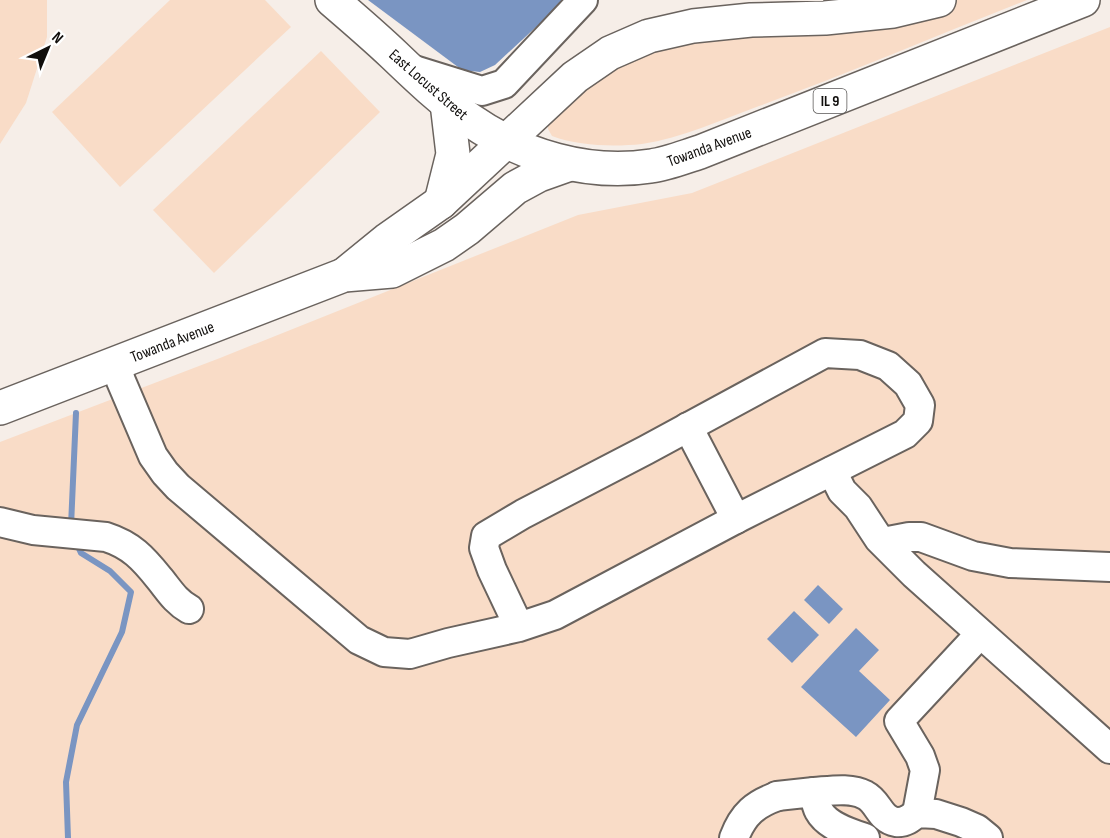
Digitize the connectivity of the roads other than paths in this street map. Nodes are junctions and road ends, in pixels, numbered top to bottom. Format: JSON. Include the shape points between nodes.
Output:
{"nodes":[{"id":1,"x":332,"y":0,"type":"edge"},
{"id":2,"x":583,"y":0,"type":"edge"},
{"id":3,"x":939,"y":0,"type":"edge"},
{"id":4,"x":1083,"y":0,"type":"edge"},
{"id":5,"x":408,"y":68,"type":"junction"},
{"id":6,"x":447,"y":103,"type":"junction"},
{"id":7,"x":507,"y":142,"type":"junction"},
{"id":8,"x":570,"y":164,"type":"junction"},
{"id":9,"x":441,"y":202,"type":"junction"},
{"id":10,"x":344,"y":275,"type":"junction"},
{"id":11,"x":115,"y":363,"type":"junction"},
{"id":12,"x":0,"y":408,"type":"edge"},
{"id":13,"x":688,"y":427,"type":"junction"},
{"id":14,"x":832,"y":471,"type":"junction"},
{"id":15,"x":736,"y":519,"type":"junction"},
{"id":16,"x":0,"y":522,"type":"edge"},
{"id":17,"x":883,"y":542,"type":"junction"},
{"id":18,"x":1110,"y":567,"type":"edge"},
{"id":19,"x":189,"y":609,"type":"dead end"},
{"id":20,"x":519,"y":627,"type":"junction"},
{"id":21,"x":981,"y":633,"type":"junction"},
{"id":22,"x":1110,"y":749,"type":"edge"},
{"id":23,"x":814,"y":792,"type":"junction"},
{"id":24,"x":917,"y":813,"type":"junction"},
{"id":25,"x":734,"y":838,"type":"edge"},
{"id":26,"x":865,"y":838,"type":"edge"},
{"id":27,"x":988,"y":838,"type":"edge"}],
"edges":[{"from":1,"to":5,"type":"main road","name":"East Locust Street","number":"IL 9"},
{"from":2,"to":5,"type":"lane","via":[[504,84],[482,90]]},
{"from":3,"to":7,"type":"main road","name":"Towanda Avenue","via":[[893,11],[751,20],[693,26],[649,36],[610,53],[575,77]]},
{"from":4,"to":8,"type":"main road","name":"Towanda Avenue","number":"IL 9","via":[[700,152],[652,166],[600,169]]},
{"from":5,"to":6,"type":"main road","name":"East Locust Street","number":"IL 9"},
{"from":6,"to":7,"type":"main road","name":"East Locust Street","number":"IL 9"},
{"from":6,"to":9,"type":"main road","via":[[453,154]]},
{"from":7,"to":8,"type":"main road","name":"East Locust Street","number":"IL 9"},
{"from":7,"to":9,"type":"main road","name":"Towanda Avenue"},
{"from":8,"to":10,"type":"main road","name":"Towanda Avenue","via":[[522,184],[444,245],[392,271]]},
{"from":9,"to":10,"type":"main road","name":"Towanda Avenue"},
{"from":10,"to":11,"type":"main road","name":"Towanda Avenue"},
{"from":11,"to":12,"type":"main road","name":"Towanda Avenue"},
{"from":11,"to":20,"type":"lane","via":[[153,456],[165,473],[359,640],[384,652],[410,654]]},
{"from":13,"to":14,"type":"lane","via":[[825,352],[860,355],[888,366],[908,384],[920,405],[918,421],[905,434]]},
{"from":13,"to":15,"type":"lane"},
{"from":13,"to":20,"type":"lane","via":[[486,536],[484,548]]},
{"from":14,"to":15,"type":"lane"},
{"from":14,"to":17,"type":"lane","via":[[842,491]]},
{"from":15,"to":20,"type":"lane","via":[[555,615]]},
{"from":16,"to":19,"type":"lane","via":[[118,541],[140,555],[180,604]]},
{"from":17,"to":18,"type":"lane","via":[[921,537],[973,556],[1010,563]]},
{"from":17,"to":21,"type":"lane"},
{"from":21,"to":22,"type":"lane"},
{"from":21,"to":24,"type":"lane","via":[[899,721],[925,770]]},
{"from":23,"to":24,"type":"lane","via":[[867,795],[886,819],[899,823]]},
{"from":23,"to":25,"type":"lane","via":[[766,800],[747,813]]},
{"from":23,"to":26,"type":"lane","via":[[819,812],[828,821]]},
{"from":24,"to":27,"type":"lane","via":[[961,822]]}]}
